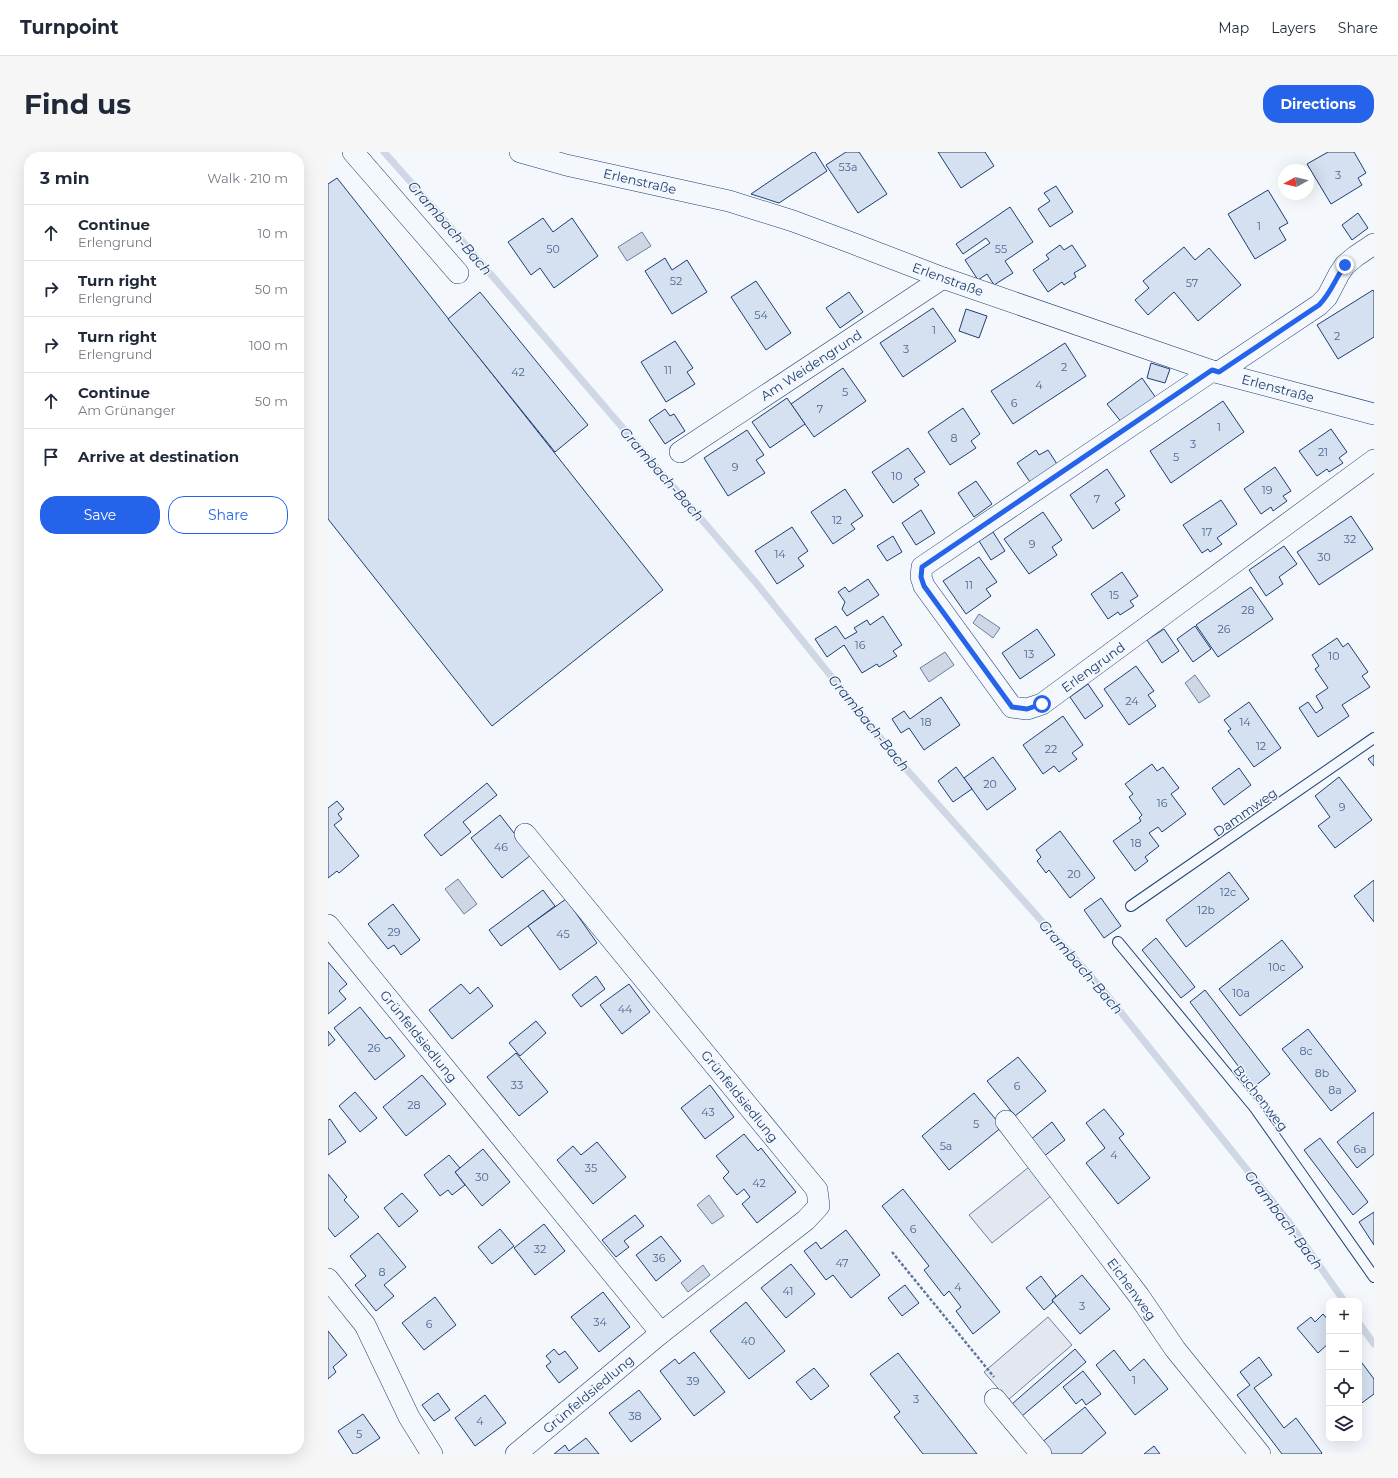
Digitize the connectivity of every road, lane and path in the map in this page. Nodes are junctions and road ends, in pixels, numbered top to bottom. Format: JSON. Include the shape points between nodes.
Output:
{"nodes":[{"id":1,"x":353,"y":152,"type":"edge"},
{"id":2,"x":520,"y":152,"type":"edge"},
{"id":3,"x":1374,"y":244,"type":"edge"},
{"id":4,"x":458,"y":273,"type":"dead end"},
{"id":5,"x":943,"y":278,"type":"junction"},
{"id":6,"x":1216,"y":371,"type":"junction"},
{"id":7,"x":1374,"y":414,"type":"edge"},
{"id":8,"x":680,"y":452,"type":"dead end"},
{"id":9,"x":1374,"y":460,"type":"edge"},
{"id":10,"x":1374,"y":738,"type":"edge"},
{"id":11,"x":525,"y":834,"type":"dead end"},
{"id":12,"x":1131,"y":906,"type":"dead end"},
{"id":13,"x":328,"y":925,"type":"edge"},
{"id":14,"x":1118,"y":942,"type":"dead end"},
{"id":15,"x":1006,"y":1121,"type":"dead end"},
{"id":16,"x":892,"y":1252,"type":"dead end"},
{"id":17,"x":1374,"y":1277,"type":"edge"},
{"id":18,"x":328,"y":1279,"type":"edge"},
{"id":19,"x":661,"y":1333,"type":"junction"},
{"id":20,"x":996,"y":1390,"type":"joint"},
{"id":21,"x":432,"y":1454,"type":"edge"},
{"id":22,"x":516,"y":1454,"type":"edge"},
{"id":23,"x":1041,"y":1454,"type":"edge"},
{"id":24,"x":1260,"y":1454,"type":"edge"}],
"edges":[{"from":1,"to":4,"type":"street"},
{"from":2,"to":5,"type":"street","name":"Erlenstraße","via":[[566,165],[729,201],[830,235]]},
{"from":3,"to":6,"type":"street","via":[[1345,265],[1327,297],[1319,305]]},
{"from":5,"to":6,"type":"street","name":"Erlenstraße"},
{"from":5,"to":8,"type":"street","name":"Am Weidengrund"},
{"from":6,"to":7,"type":"street","name":"Erlenstraße"},
{"from":6,"to":9,"type":"street","name":"Erlengrund","via":[[922,567],[921,577],[924,586],[1012,707],[1027,709],[1042,704]]},
{"from":10,"to":12,"type":"lane","name":"Dammweg"},
{"from":11,"to":19,"type":"street","name":"Grünfeldsiedlung","via":[[817,1190],[818,1206],[806,1220]]},
{"from":13,"to":19,"type":"street","name":"Grünfeldsiedlung"},
{"from":14,"to":17,"type":"lane","name":"Buchenweg","via":[[1255,1108]]},
{"from":15,"to":24,"type":"street","name":"Eichenweg","via":[[1139,1296],[1175,1349]]},
{"from":16,"to":20,"type":"path"},
{"from":18,"to":21,"type":"street","via":[[365,1325],[409,1417]]},
{"from":19,"to":22,"type":"street","name":"Grünfeldsiedlung"},
{"from":20,"to":23,"type":"street"}]}
